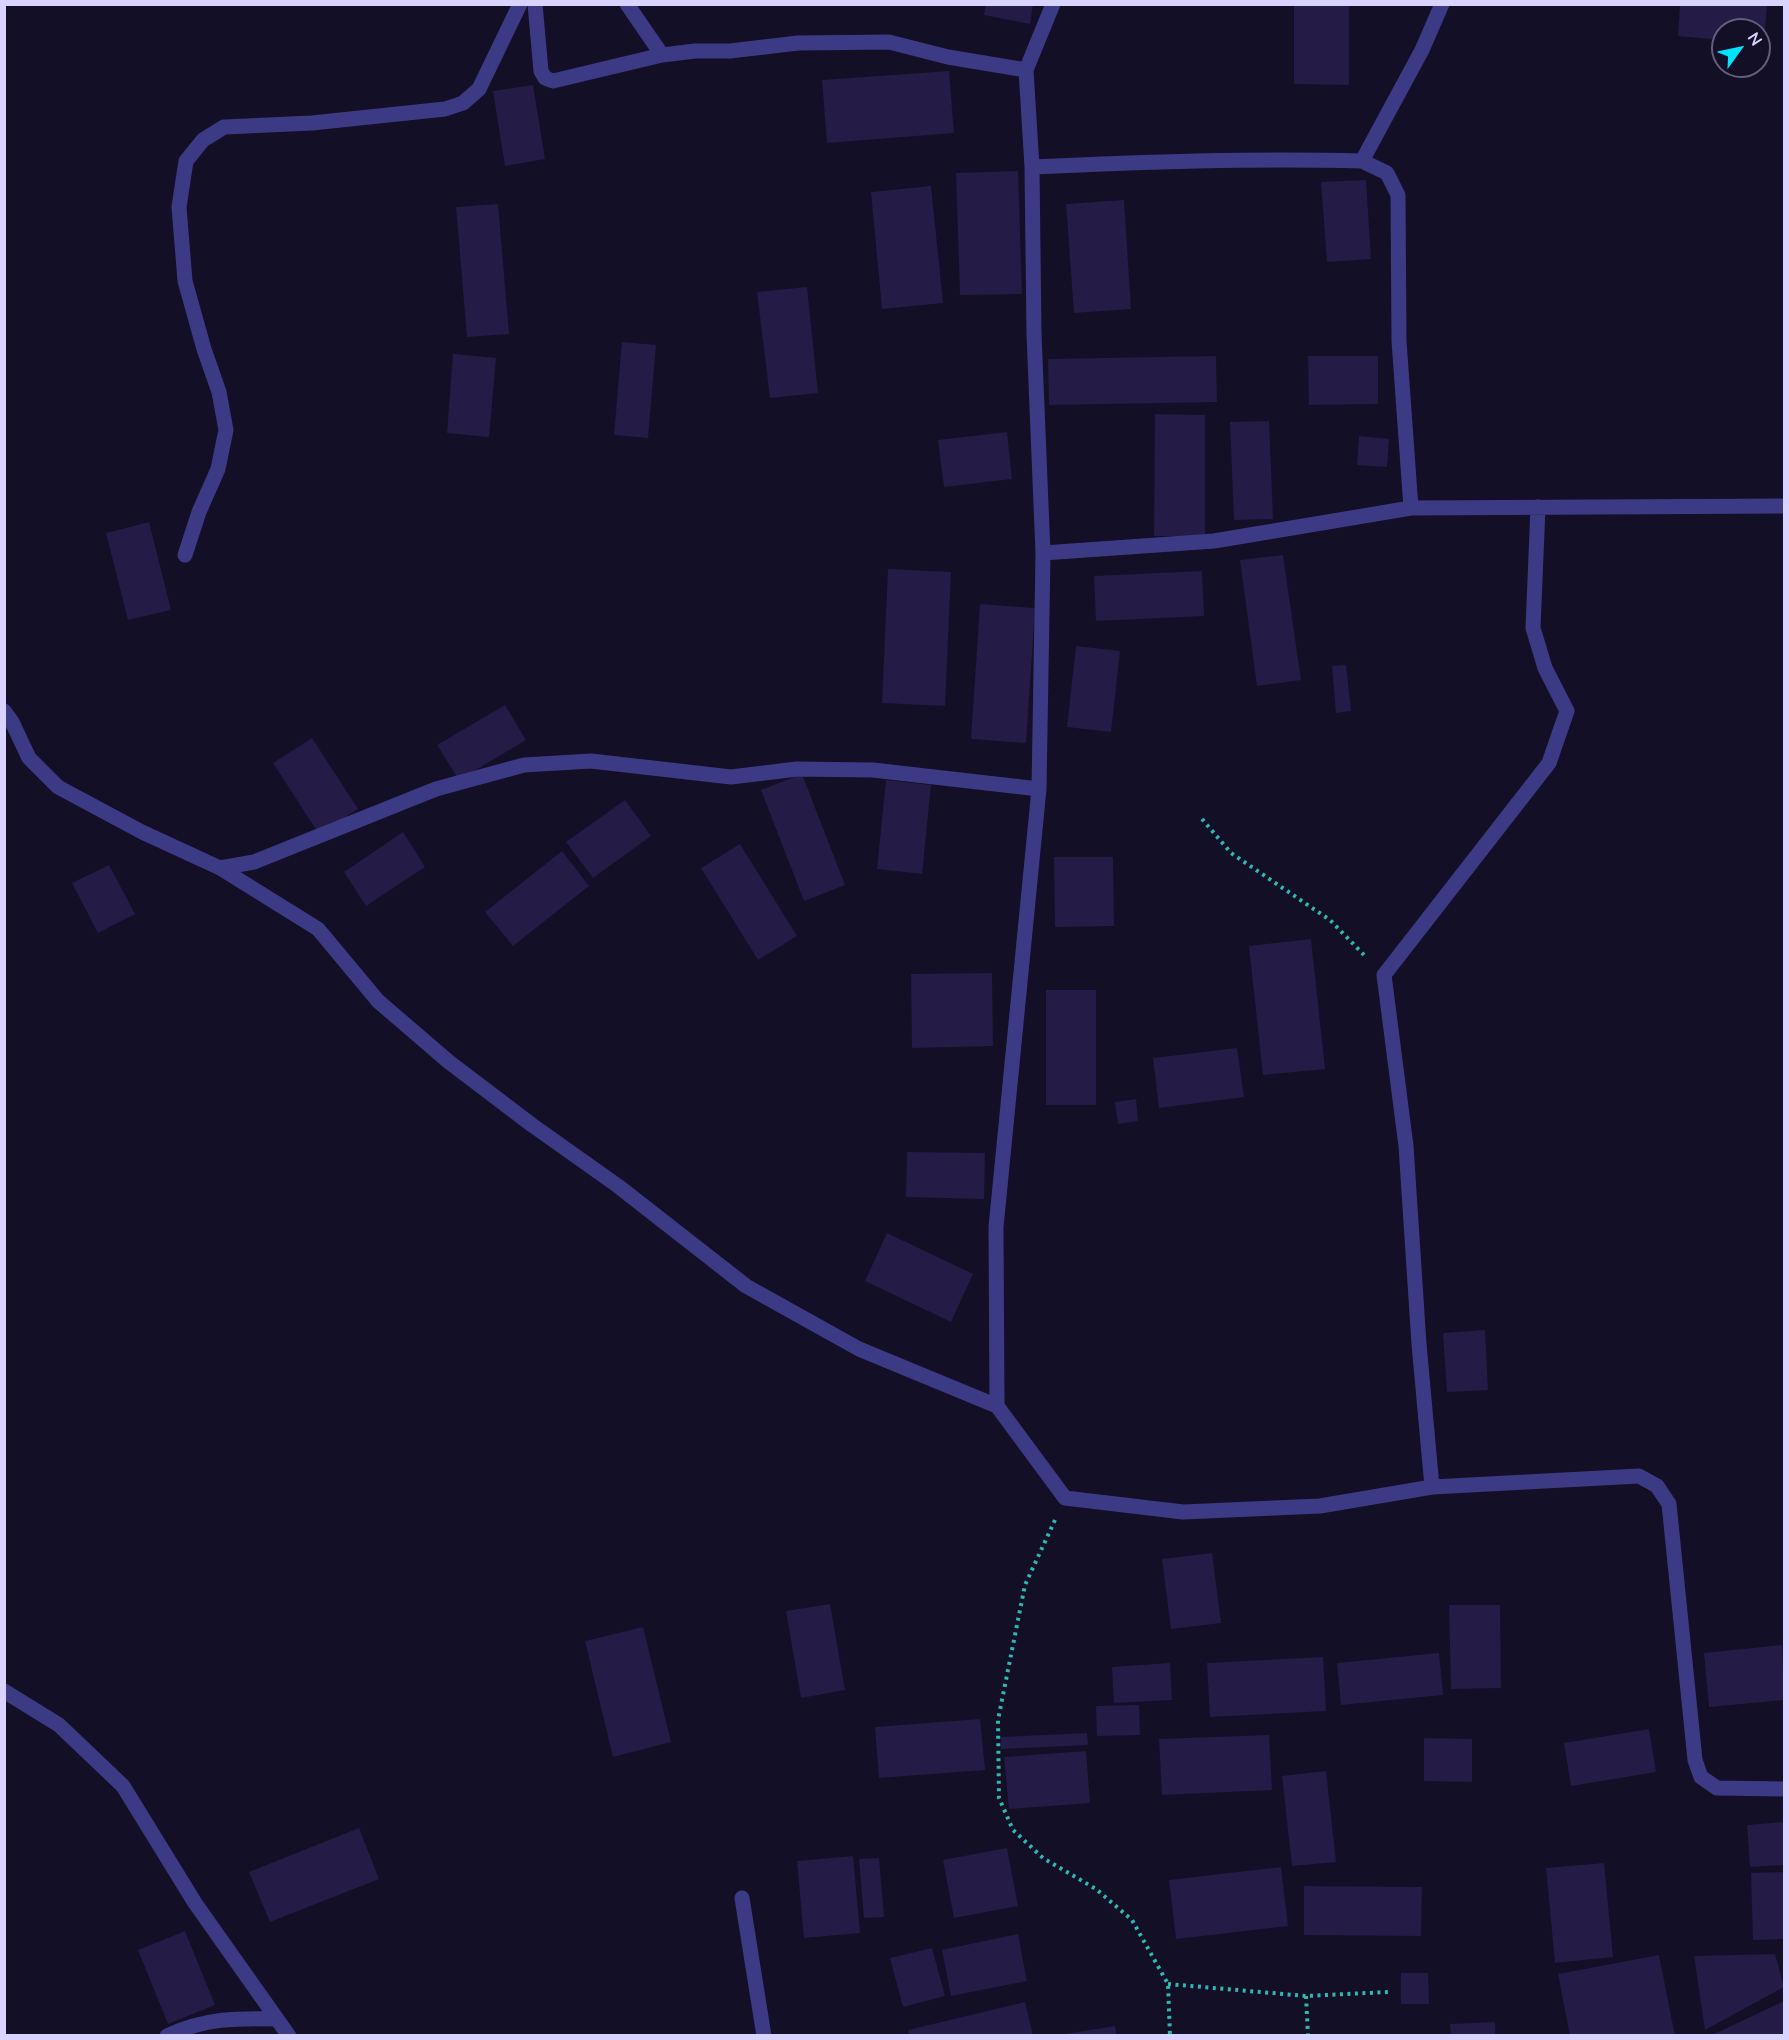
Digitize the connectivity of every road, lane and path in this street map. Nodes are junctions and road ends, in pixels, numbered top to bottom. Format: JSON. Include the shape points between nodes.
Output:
{"nodes":[{"id":1,"x":520,"y":4,"type":"edge"},
{"id":2,"x":535,"y":4,"type":"edge"},
{"id":3,"x":627,"y":4,"type":"edge"},
{"id":4,"x":1053,"y":4,"type":"edge"},
{"id":5,"x":1442,"y":4,"type":"edge"},
{"id":6,"x":662,"y":56,"type":"junction"},
{"id":7,"x":1026,"y":70,"type":"junction"},
{"id":8,"x":1362,"y":161,"type":"junction"},
{"id":9,"x":1032,"y":167,"type":"junction"},
{"id":10,"x":1785,"y":506,"type":"edge"},
{"id":11,"x":1538,"y":507,"type":"junction"},
{"id":12,"x":1411,"y":508,"type":"junction"},
{"id":13,"x":1043,"y":554,"type":"junction"},
{"id":14,"x":185,"y":555,"type":"dead end"},
{"id":15,"x":4,"y":711,"type":"edge"},
{"id":16,"x":1039,"y":789,"type":"junction"},
{"id":17,"x":1202,"y":819,"type":"dead end"},
{"id":18,"x":220,"y":868,"type":"junction"},
{"id":19,"x":1383,"y":975,"type":"junction"},
{"id":20,"x":997,"y":1406,"type":"junction"},
{"id":21,"x":1432,"y":1487,"type":"junction"},
{"id":22,"x":1065,"y":1498,"type":"junction"},
{"id":23,"x":4,"y":1690,"type":"edge"},
{"id":24,"x":1785,"y":1789,"type":"edge"},
{"id":25,"x":742,"y":1898,"type":"dead end"},
{"id":26,"x":1168,"y":1984,"type":"junction"},
{"id":27,"x":1389,"y":1992,"type":"dead end"},
{"id":28,"x":1306,"y":1996,"type":"junction"},
{"id":29,"x":277,"y":2019,"type":"junction"},
{"id":30,"x":167,"y":2036,"type":"edge"},
{"id":31,"x":289,"y":2036,"type":"edge"},
{"id":32,"x":764,"y":2036,"type":"edge"},
{"id":33,"x":1170,"y":2036,"type":"edge"},
{"id":34,"x":1308,"y":2036,"type":"edge"}],
"edges":[{"from":1,"to":14,"type":"street","via":[[479,89],[463,104],[312,123],[224,127],[203,140],[186,161],[179,207],[185,281],[219,392],[226,430],[218,469]]},
{"from":2,"to":6,"type":"street","via":[[541,71],[545,78],[553,81]]},
{"from":3,"to":6,"type":"street"},
{"from":4,"to":7,"type":"street"},
{"from":5,"to":8,"type":"street","via":[[1422,50]]},
{"from":6,"to":7,"type":"street","via":[[798,43],[889,42]]},
{"from":7,"to":9,"type":"street"},
{"from":8,"to":9,"type":"street","via":[[1272,158]]},
{"from":8,"to":12,"type":"street","via":[[1387,172],[1398,195],[1400,341]]},
{"from":9,"to":13,"type":"street"},
{"from":10,"to":11,"type":"street"},
{"from":11,"to":12,"type":"street"},
{"from":11,"to":19,"type":"street","via":[[1533,628],[1545,668],[1567,711],[1549,763]]},
{"from":12,"to":13,"type":"street","via":[[1214,541]]},
{"from":13,"to":16,"type":"street"},
{"from":15,"to":18,"type":"street","via":[[29,758],[58,787]]},
{"from":16,"to":18,"type":"street","via":[[873,770],[797,769],[731,777],[591,761],[524,765],[436,789],[265,858]]},
{"from":16,"to":20,"type":"street","via":[[996,1227]]},
{"from":17,"to":19,"type":"path","via":[[1231,852],[1330,920]]},
{"from":18,"to":20,"type":"street","via":[[318,929],[378,1001],[449,1062],[746,1286],[859,1349]]},
{"from":19,"to":21,"type":"street","via":[[1406,1146]]},
{"from":20,"to":22,"type":"street"},
{"from":21,"to":22,"type":"street","via":[[1320,1506],[1183,1512]]},
{"from":21,"to":24,"type":"street","via":[[1639,1476],[1657,1486],[1669,1504],[1695,1760],[1701,1777],[1717,1788]]},
{"from":22,"to":26,"type":"path","via":[[1025,1585],[998,1720],[999,1798],[1013,1830],[1043,1858],[1096,1889],[1132,1920]]},
{"from":23,"to":29,"type":"street","via":[[59,1725],[123,1786],[195,1904]]},
{"from":25,"to":32,"type":"street"},
{"from":26,"to":28,"type":"path"},
{"from":26,"to":33,"type":"path"},
{"from":27,"to":28,"type":"path"},
{"from":28,"to":34,"type":"path"},
{"from":29,"to":30,"type":"street","via":[[234,2018],[188,2026]]},
{"from":29,"to":31,"type":"street"}]}
